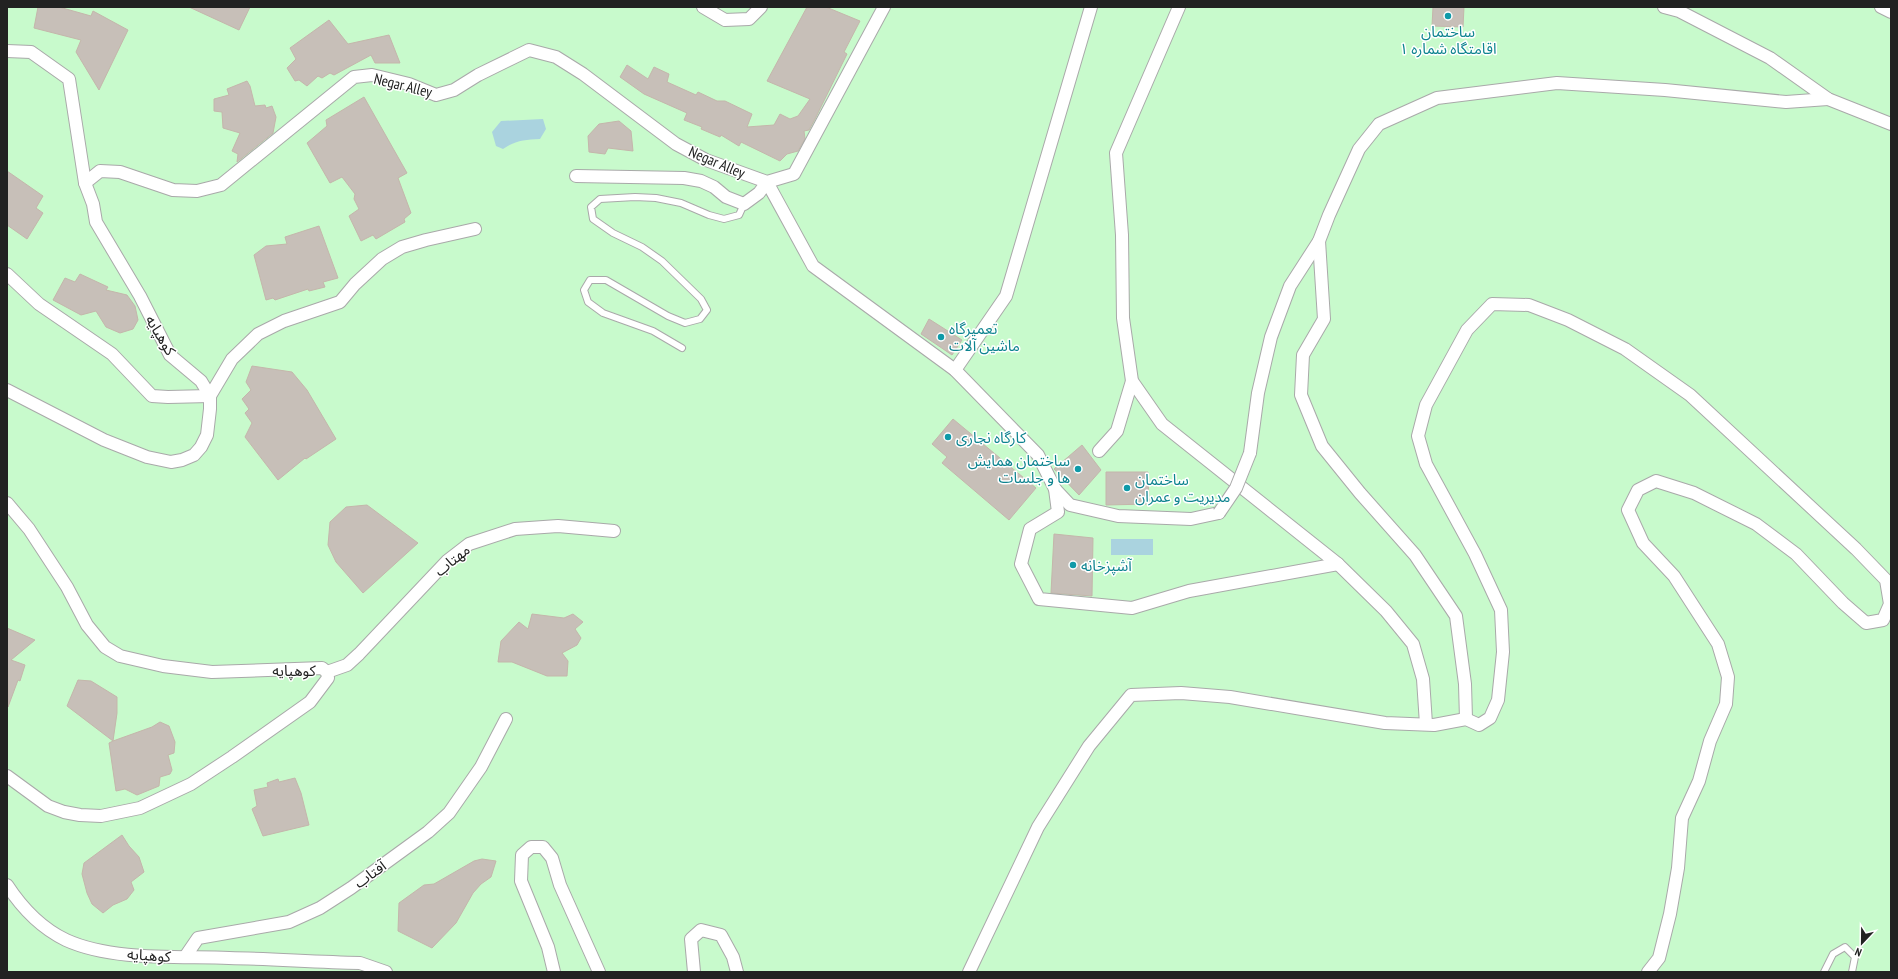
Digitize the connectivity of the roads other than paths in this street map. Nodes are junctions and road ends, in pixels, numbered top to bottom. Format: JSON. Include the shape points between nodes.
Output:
{"nodes":[{"id":1,"x":703,"y":7,"type":"edge"},
{"id":2,"x":761,"y":7,"type":"edge"},
{"id":3,"x":884,"y":7,"type":"edge"},
{"id":4,"x":1091,"y":7,"type":"edge"},
{"id":5,"x":1179,"y":7,"type":"edge"},
{"id":6,"x":1664,"y":7,"type":"edge"},
{"id":7,"x":1881,"y":7,"type":"edge"},
{"id":8,"x":1891,"y":12,"type":"edge"},
{"id":9,"x":7,"y":51,"type":"edge"},
{"id":10,"x":1828,"y":99,"type":"junction"},
{"id":11,"x":1891,"y":124,"type":"edge"},
{"id":12,"x":576,"y":176,"type":"dead end"},
{"id":13,"x":767,"y":182,"type":"junction"},
{"id":14,"x":86,"y":183,"type":"junction"},
{"id":15,"x":744,"y":204,"type":"junction"},
{"id":16,"x":475,"y":229,"type":"dead end"},
{"id":17,"x":1319,"y":241,"type":"junction"},
{"id":18,"x":7,"y":274,"type":"edge"},
{"id":19,"x":682,"y":348,"type":"dead end"},
{"id":20,"x":955,"y":370,"type":"junction"},
{"id":21,"x":1132,"y":381,"type":"junction"},
{"id":22,"x":7,"y":390,"type":"edge"},
{"id":23,"x":210,"y":396,"type":"junction"},
{"id":24,"x":1099,"y":451,"type":"dead end"},
{"id":25,"x":1055,"y":489,"type":"junction"},
{"id":26,"x":7,"y":503,"type":"edge"},
{"id":27,"x":614,"y":531,"type":"dead end"},
{"id":28,"x":1338,"y":564,"type":"junction"},
{"id":29,"x":327,"y":672,"type":"junction"},
{"id":30,"x":506,"y":719,"type":"dead end"},
{"id":31,"x":1466,"y":719,"type":"junction"},
{"id":32,"x":1426,"y":724,"type":"junction"},
{"id":33,"x":7,"y":776,"type":"edge"},
{"id":34,"x":7,"y":885,"type":"edge"},
{"id":35,"x":185,"y":957,"type":"junction"},
{"id":36,"x":386,"y":972,"type":"edge"},
{"id":37,"x":554,"y":972,"type":"edge"},
{"id":38,"x":599,"y":972,"type":"edge"},
{"id":39,"x":694,"y":972,"type":"edge"},
{"id":40,"x":737,"y":972,"type":"edge"},
{"id":41,"x":969,"y":972,"type":"edge"},
{"id":42,"x":1648,"y":972,"type":"edge"},
{"id":43,"x":1824,"y":972,"type":"edge"},
{"id":44,"x":1852,"y":972,"type":"edge"}],
"edges":[{"from":1,"to":2,"type":"street","via":[[725,20],[749,19]]},
{"from":3,"to":13,"type":"street","via":[[794,174]]},
{"from":4,"to":20,"type":"street","via":[[1006,296]]},
{"from":5,"to":21,"type":"street","via":[[1116,153],[1122,235],[1123,318]]},
{"from":6,"to":10,"type":"street","via":[[1679,11],[1770,58]]},
{"from":7,"to":8,"type":"street"},
{"from":9,"to":14,"type":"street","name":"کوهپایه","via":[[31,52],[69,79]]},
{"from":10,"to":11,"type":"street"},
{"from":10,"to":17,"type":"street","via":[[1786,102],[1557,83],[1437,98],[1379,124],[1359,149],[1328,215]]},
{"from":12,"to":15,"type":"street","name":"Negar Alley","via":[[684,178],[701,181],[726,197]]},
{"from":13,"to":14,"type":"street","name":"Negar Alley","via":[[688,151],[583,74],[556,57],[529,50],[454,90],[436,95],[409,84],[372,75],[354,77],[221,185],[197,191],[173,190],[120,172],[100,172]]},
{"from":13,"to":15,"type":"street","name":"Negar Alley","via":[[759,193]]},
{"from":13,"to":20,"type":"street","via":[[813,266]]},
{"from":14,"to":23,"type":"street","name":"کوهپایه","via":[[96,222],[140,296],[170,355],[201,381]]},
{"from":15,"to":19,"type":"lane","via":[[739,215],[724,219],[681,203],[656,198],[600,199],[591,207],[593,219],[662,261],[701,299],[707,310],[700,318],[684,323],[606,280],[590,280],[584,290],[588,302],[603,312],[653,330]]},
{"from":16,"to":23,"type":"street","via":[[402,247],[382,259],[340,302],[284,321],[258,334],[232,359]]},
{"from":17,"to":25,"type":"street","bridge":true,"via":[[1290,286],[1271,337],[1258,393],[1250,453],[1236,488],[1219,513],[1191,519],[1118,516],[1070,505]]},
{"from":17,"to":31,"type":"street","via":[[1324,319],[1302,355],[1301,395],[1322,446],[1415,555],[1456,616],[1465,684]]},
{"from":18,"to":23,"type":"street","via":[[39,304],[112,354],[152,396]]},
{"from":20,"to":25,"type":"street","via":[[1038,455]]},
{"from":21,"to":24,"type":"street","via":[[1117,431]]},
{"from":21,"to":28,"type":"street","via":[[1162,424]]},
{"from":22,"to":23,"type":"street","via":[[104,440],[147,457],[172,462],[194,455],[201,447],[207,435]]},
{"from":25,"to":28,"type":"street","via":[[1058,512],[1030,529],[1021,564],[1039,599],[1132,608],[1189,591]]},
{"from":26,"to":29,"type":"street","name":"کوهپایه","via":[[29,529],[67,587],[87,625],[105,647],[120,656],[163,666],[212,672],[311,668],[322,668]]},
{"from":27,"to":29,"type":"street","name":"مهتاب","via":[[558,526],[515,529],[469,544],[447,561],[347,665]]},
{"from":28,"to":32,"type":"street","via":[[1386,611],[1413,644],[1423,679]]},
{"from":29,"to":33,"type":"street","name":"کوهپایه","via":[[328,678],[310,702],[191,784],[140,808],[101,816],[80,816],[48,806]]},
{"from":30,"to":35,"type":"street","name":"آفتاب","via":[[481,767],[449,813],[428,832],[320,908],[289,922],[198,938]]},
{"from":31,"to":32,"type":"street"},
{"from":31,"to":42,"type":"street","via":[[1479,725],[1490,718],[1498,700],[1503,652],[1501,610],[1475,554],[1426,464],[1418,436],[1426,405],[1467,330],[1492,304],[1529,305],[1568,320],[1625,349],[1690,395],[1886,580],[1890,604],[1883,620],[1866,623],[1796,554],[1756,524],[1694,493],[1656,481],[1638,490],[1628,510],[1643,543],[1674,576],[1718,644],[1728,677],[1726,704],[1710,741],[1699,781],[1682,818],[1670,914],[1659,958]]},
{"from":32,"to":41,"type":"street","via":[[1385,723],[1230,697],[1181,693],[1131,696],[1089,746],[1038,827]]},
{"from":34,"to":35,"type":"street","name":"کوهپایه","via":[[26,911],[66,940],[94,950]]},
{"from":35,"to":36,"type":"street","name":"کوهپایه","via":[[360,963]]},
{"from":37,"to":38,"type":"street","via":[[548,947],[521,881],[522,856],[531,848],[543,847],[552,858],[560,885]]},
{"from":39,"to":40,"type":"street","via":[[691,939],[701,930],[721,935],[733,957]]},
{"from":43,"to":44,"type":"lane","via":[[1833,954],[1845,947],[1855,957]]}]}
